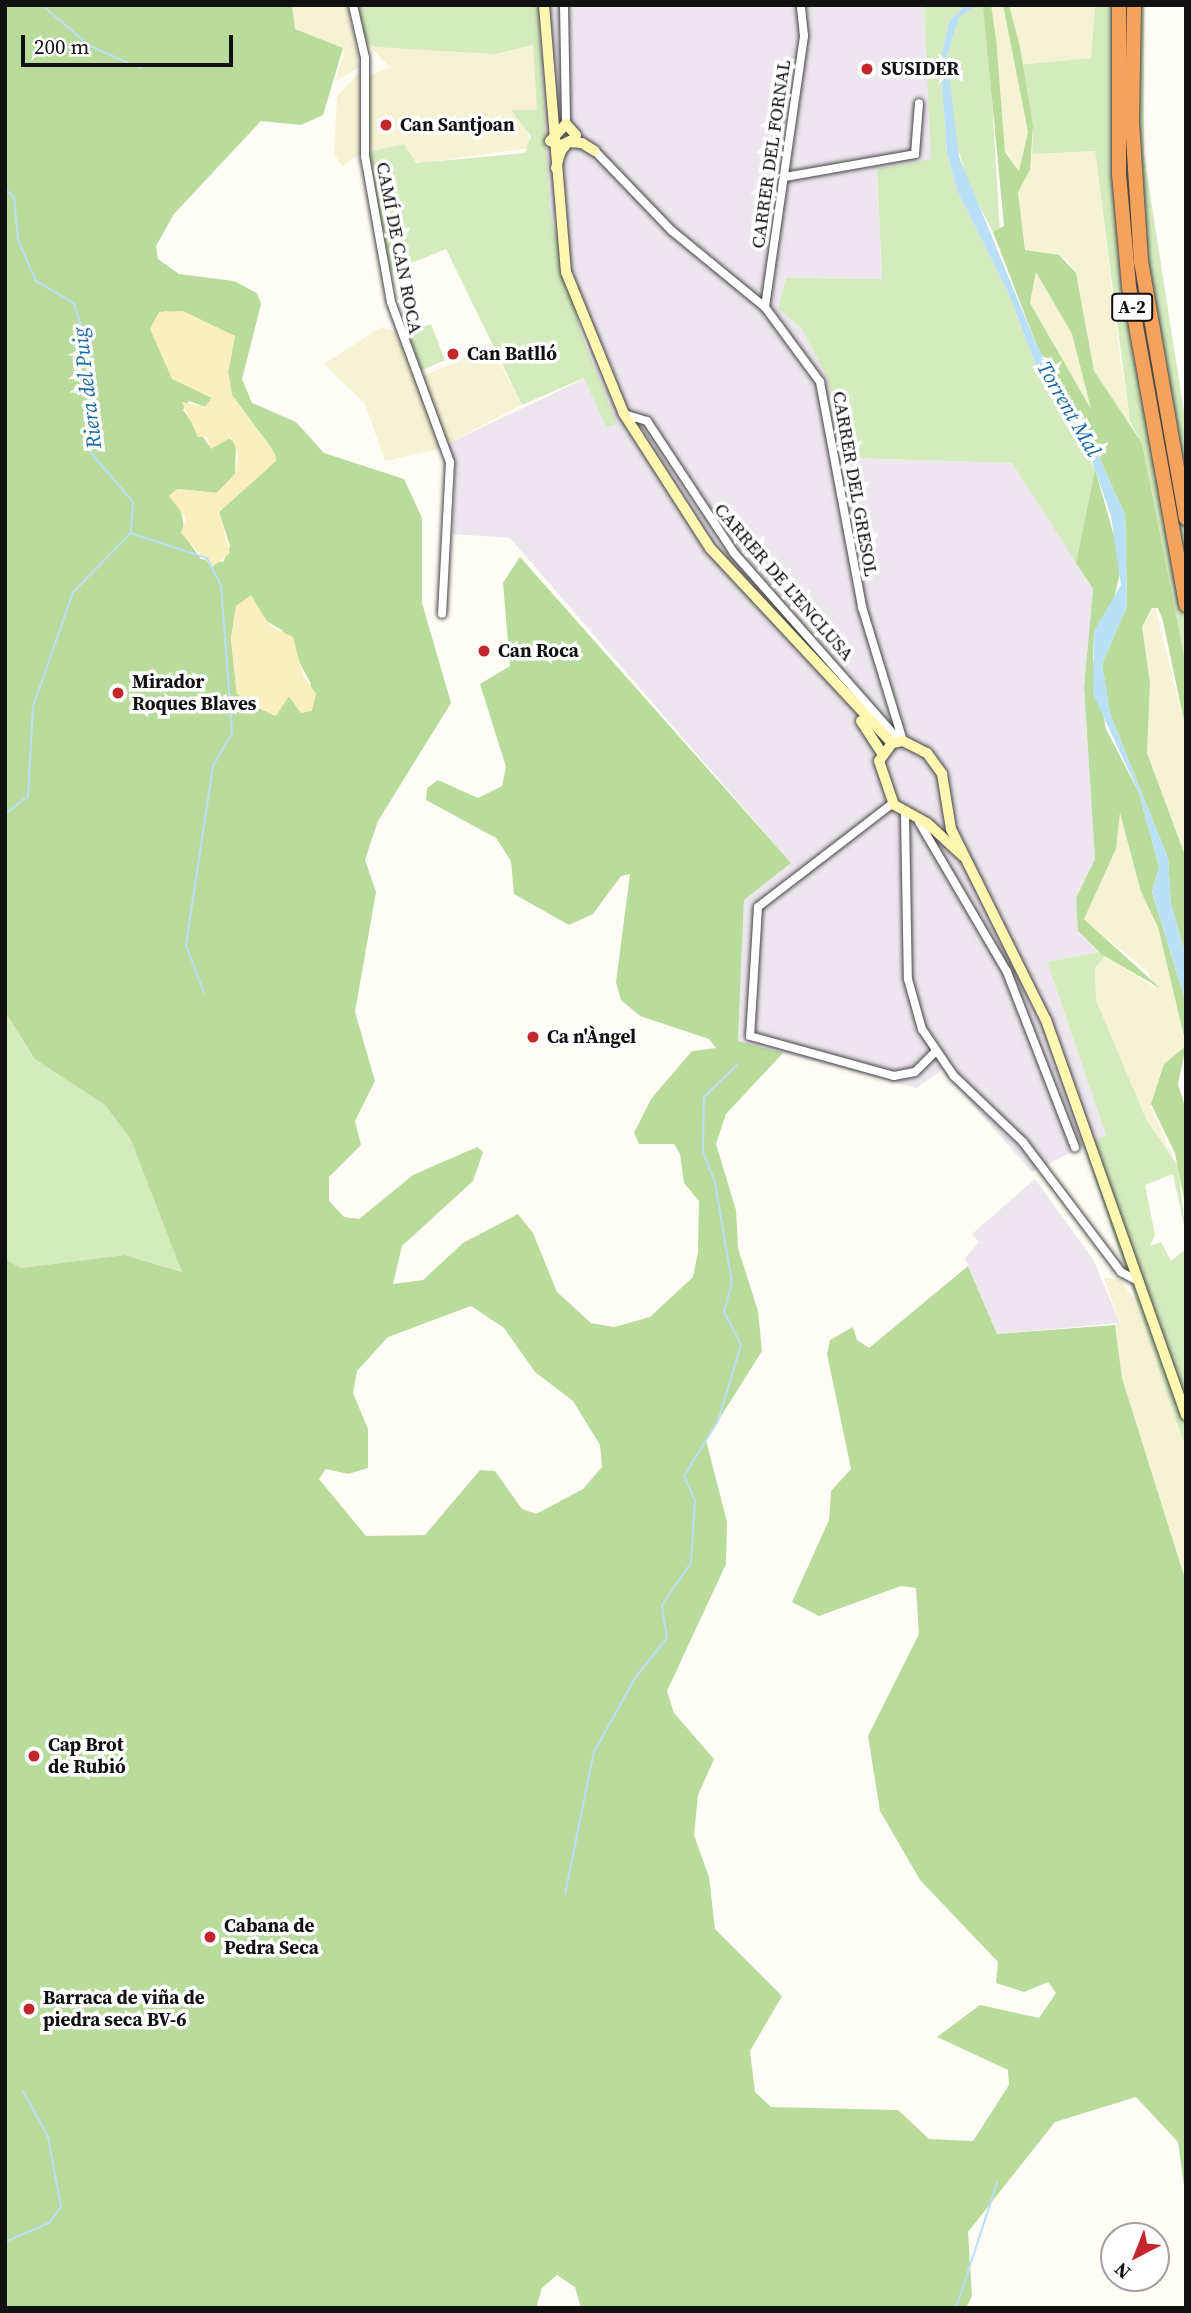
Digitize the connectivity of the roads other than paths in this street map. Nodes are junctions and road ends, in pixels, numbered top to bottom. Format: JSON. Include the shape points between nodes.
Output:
{"nodes":[{"id":1,"x":353,"y":5,"type":"edge"},
{"id":2,"x":544,"y":5,"type":"edge"},
{"id":3,"x":564,"y":5,"type":"edge"},
{"id":4,"x":801,"y":5,"type":"edge"},
{"id":5,"x":1119,"y":5,"type":"edge"},
{"id":6,"x":1134,"y":5,"type":"edge"},
{"id":7,"x":919,"y":103,"type":"dead end"},
{"id":8,"x":549,"y":106,"type":"junction"},
{"id":9,"x":571,"y":127,"type":"junction"},
{"id":10,"x":550,"y":141,"type":"junction"},
{"id":11,"x":568,"y":142,"type":"junction"},
{"id":12,"x":595,"y":151,"type":"junction"},
{"id":13,"x":554,"y":174,"type":"junction"},
{"id":14,"x":785,"y":177,"type":"junction"},
{"id":15,"x":765,"y":307,"type":"junction"},
{"id":16,"x":624,"y":414,"type":"junction"},
{"id":17,"x":1186,"y":518,"type":"edge"},
{"id":18,"x":1186,"y":605,"type":"edge"},
{"id":19,"x":443,"y":614,"type":"dead end"},
{"id":20,"x":852,"y":707,"type":"junction"},
{"id":21,"x":899,"y":741,"type":"junction"},
{"id":22,"x":882,"y":753,"type":"junction"},
{"id":23,"x":893,"y":803,"type":"junction"},
{"id":24,"x":946,"y":811,"type":"junction"},
{"id":25,"x":905,"y":815,"type":"junction"},
{"id":26,"x":923,"y":822,"type":"junction"},
{"id":27,"x":963,"y":856,"type":"junction"},
{"id":28,"x":934,"y":1053,"type":"junction"},
{"id":29,"x":1075,"y":1147,"type":"dead end"},
{"id":30,"x":1140,"y":1282,"type":"junction"},
{"id":31,"x":1186,"y":1415,"type":"edge"}],
"edges":[{"from":1,"to":19,"type":"street","name":"CAMÍ DE CAN ROCA","via":[[365,58],[365,156],[391,302],[450,462]]},
{"from":2,"to":8,"type":"street"},
{"from":3,"to":9,"type":"street"},
{"from":4,"to":14,"type":"street","name":"CARRER DEL FORNAL","via":[[804,36]]},
{"from":5,"to":18,"type":"highway","number":"A-2","via":[[1124,236]]},
{"from":6,"to":17,"type":"highway","number":"A-2","via":[[1132,122],[1141,261]]},
{"from":7,"to":14,"type":"street","via":[[915,153]]},
{"from":8,"to":9,"type":"street"},
{"from":8,"to":10,"type":"street"},
{"from":9,"to":10,"type":"street"},
{"from":9,"to":11,"type":"street"},
{"from":9,"to":12,"type":"street"},
{"from":10,"to":11,"type":"street"},
{"from":10,"to":13,"type":"street"},
{"from":11,"to":12,"type":"street"},
{"from":11,"to":13,"type":"street"},
{"from":12,"to":15,"type":"street","name":"CARRER DEL GRESOL","via":[[671,231]]},
{"from":13,"to":16,"type":"street","via":[[566,272]]},
{"from":14,"to":15,"type":"street","name":"CARRER DEL FORNAL"},
{"from":15,"to":21,"type":"street","name":"CARRER DEL GRESOL","via":[[799,347],[829,409],[862,607]]},
{"from":16,"to":20,"type":"street","via":[[710,548]]},
{"from":16,"to":21,"type":"street","name":"CARRER DE L'ENCLUSA","via":[[647,421],[734,553]]},
{"from":20,"to":21,"type":"street"},
{"from":20,"to":22,"type":"street"},
{"from":21,"to":22,"type":"street"},
{"from":21,"to":24,"type":"street","via":[[939,766]]},
{"from":22,"to":23,"type":"street","via":[[879,772]]},
{"from":23,"to":25,"type":"street"},
{"from":23,"to":28,"type":"street","via":[[758,907],[750,1036],[894,1076],[915,1072]]},
{"from":24,"to":26,"type":"street"},
{"from":24,"to":27,"type":"street"},
{"from":25,"to":26,"type":"street"},
{"from":25,"to":28,"type":"street","via":[[908,979]]},
{"from":26,"to":27,"type":"street"},
{"from":26,"to":29,"type":"street","via":[[1007,972]]},
{"from":27,"to":30,"type":"street","via":[[1046,1020]]},
{"from":28,"to":30,"type":"street","via":[[1023,1142],[1121,1272]]},
{"from":30,"to":31,"type":"street"}]}
